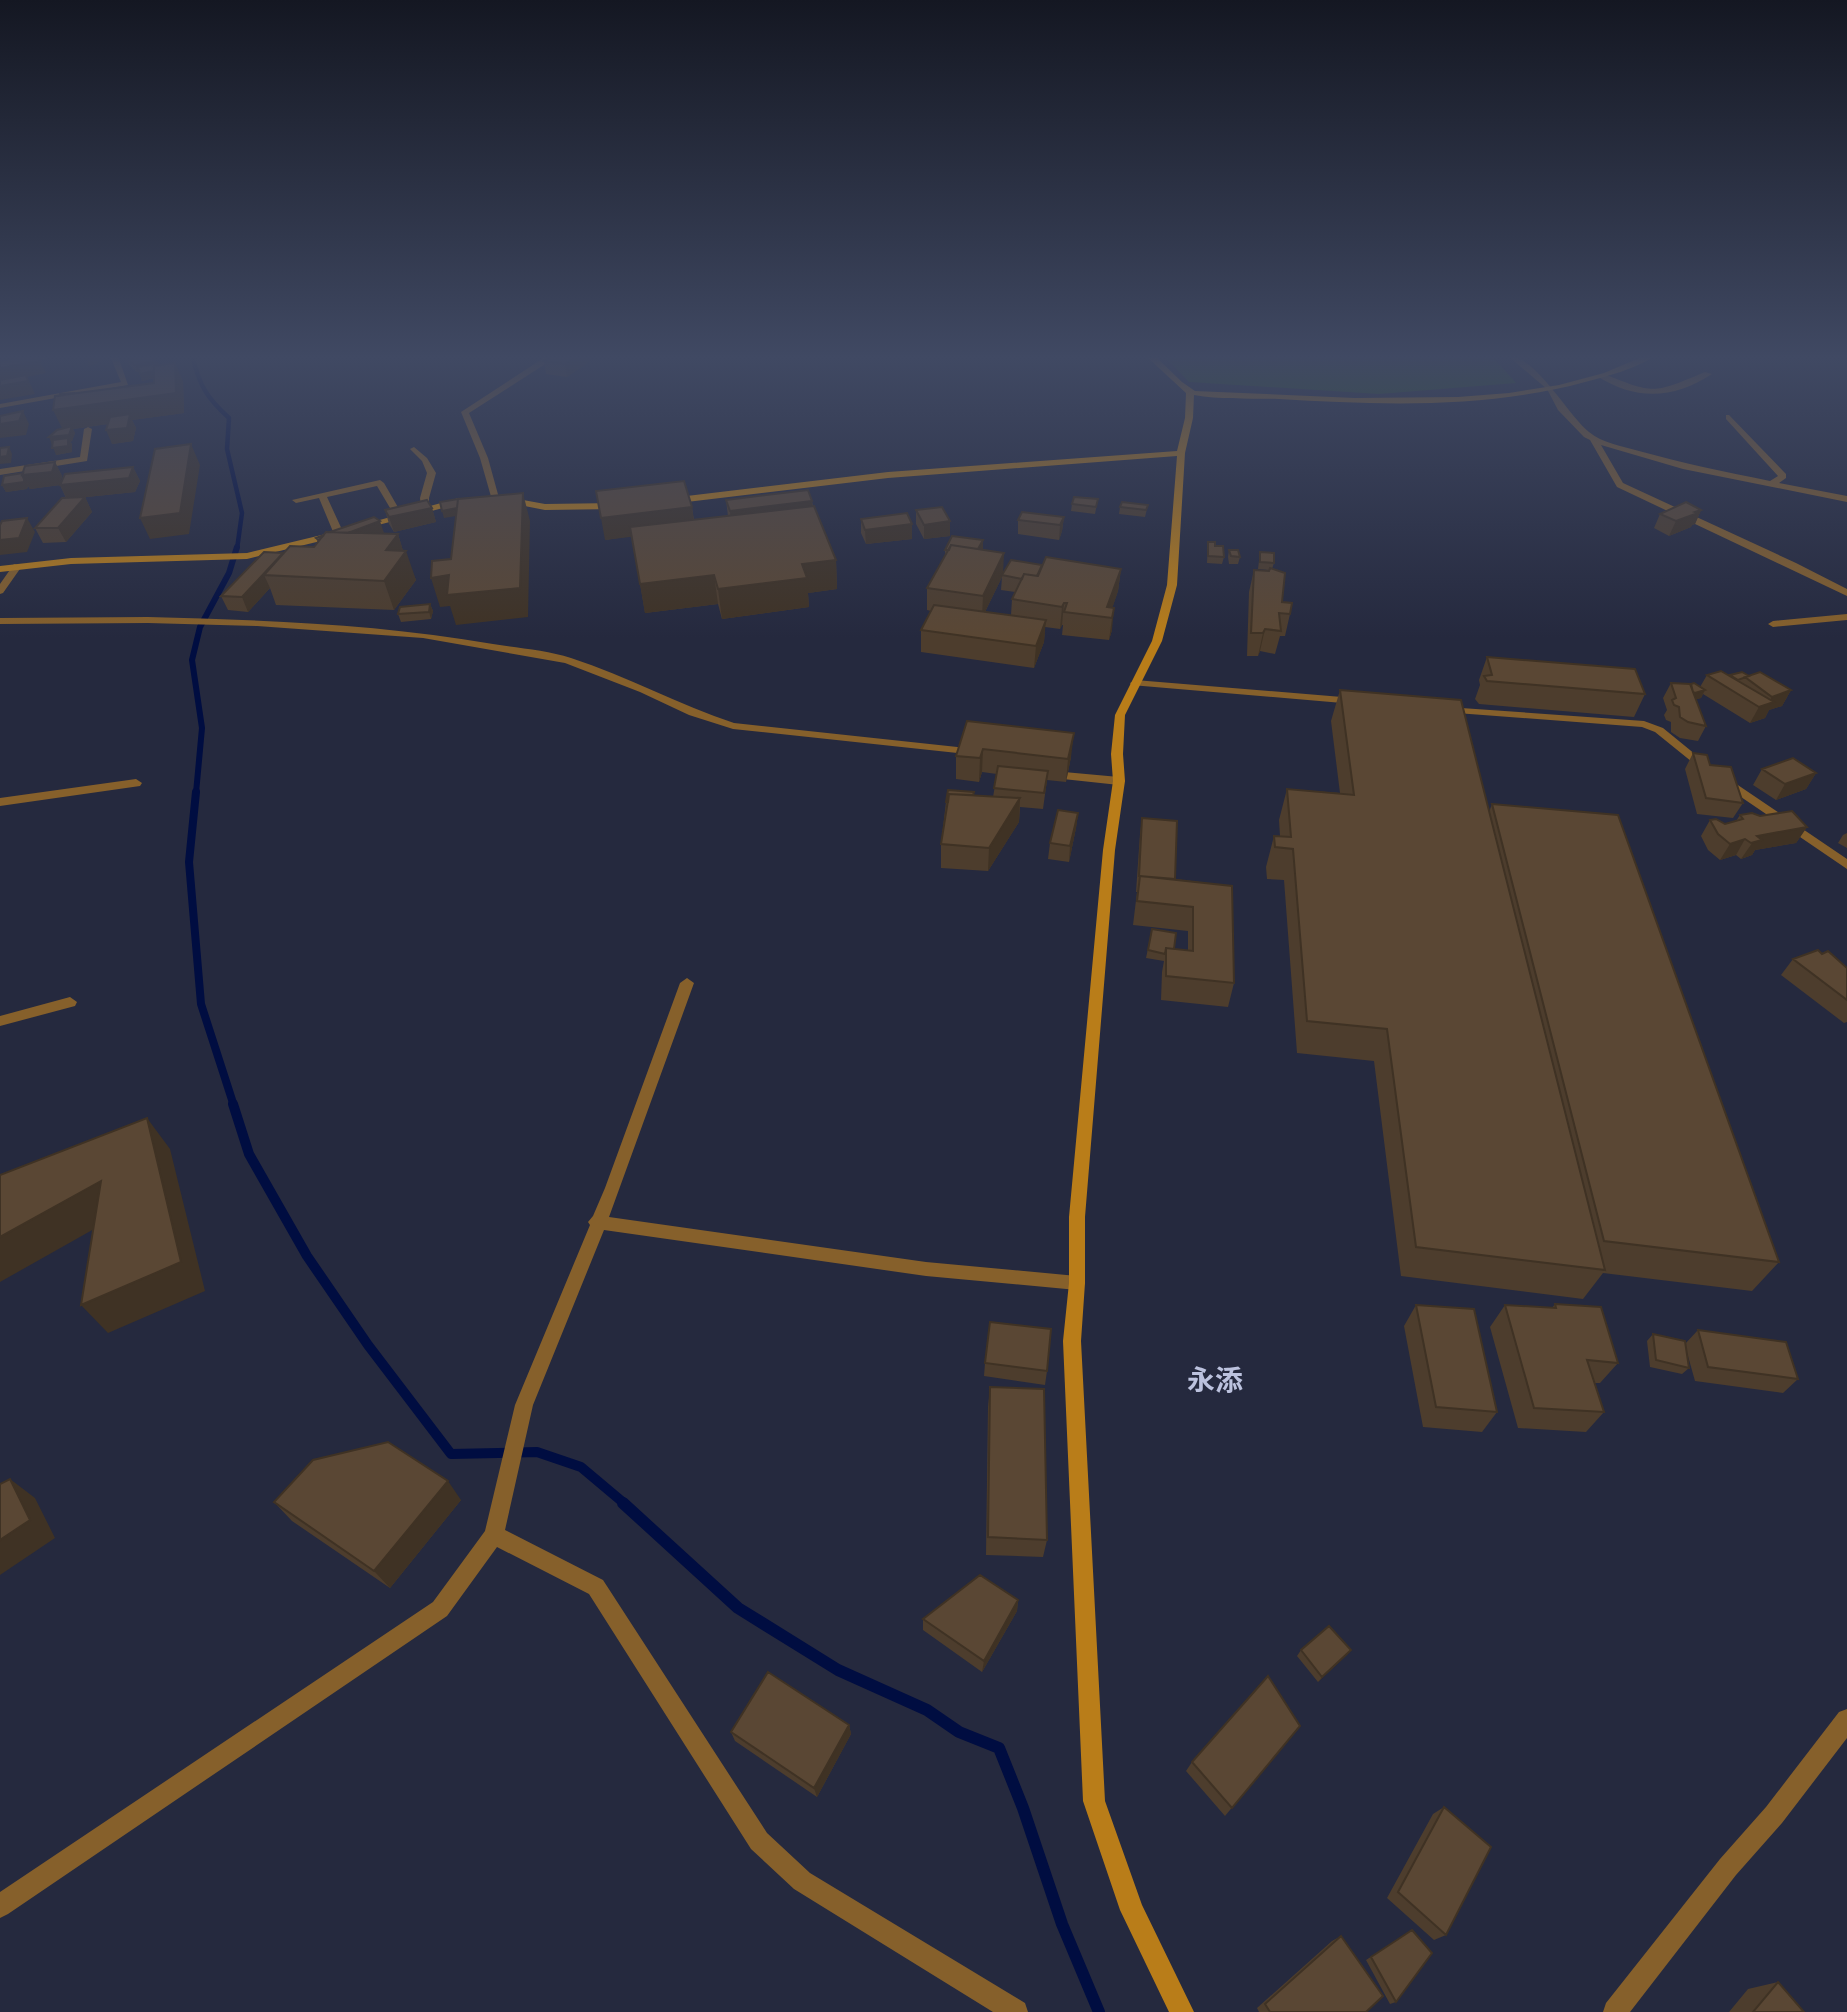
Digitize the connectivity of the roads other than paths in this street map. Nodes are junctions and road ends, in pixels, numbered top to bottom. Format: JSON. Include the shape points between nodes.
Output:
{"nodes":[{"id":1,"x":84,"y":450,"type":"edge"},
{"id":2,"x":415,"y":450,"type":"edge"},
{"id":3,"x":481,"y":450,"type":"edge"},
{"id":4,"x":1182,"y":450,"type":"edge"},
{"id":5,"x":1600,"y":450,"type":"edge"},
{"id":6,"x":1626,"y":450,"type":"edge"},
{"id":7,"x":1759,"y":450,"type":"edge"},
{"id":8,"x":1181,"y":453,"type":"junction"},
{"id":9,"x":74,"y":462,"type":"junction"},
{"id":10,"x":0,"y":472,"type":"edge"},
{"id":11,"x":73,"y":473,"type":"edge"},
{"id":12,"x":1774,"y":482,"type":"junction"},
{"id":13,"x":322,"y":495,"type":"junction"},
{"id":14,"x":484,"y":499,"type":"junction"},
{"id":15,"x":1847,"y":499,"type":"edge"},
{"id":16,"x":296,"y":500,"type":"dead end"},
{"id":17,"x":661,"y":502,"type":"edge"},
{"id":18,"x":622,"y":505,"type":"edge"},
{"id":19,"x":425,"y":509,"type":"junction"},
{"id":20,"x":399,"y":516,"type":"junction"},
{"id":21,"x":339,"y":534,"type":"junction"},
{"id":22,"x":16,"y":566,"type":"junction"},
{"id":23,"x":0,"y":569,"type":"edge"},
{"id":24,"x":0,"y":592,"type":"edge"},
{"id":25,"x":1847,"y":593,"type":"edge"},
{"id":26,"x":1847,"y":617,"type":"edge"},
{"id":27,"x":0,"y":621,"type":"edge"},
{"id":28,"x":1773,"y":624,"type":"dead end"},
{"id":29,"x":1135,"y":683,"type":"junction"},
{"id":30,"x":1365,"y":702,"type":"edge"},
{"id":31,"x":1431,"y":708,"type":"edge"},
{"id":32,"x":994,"y":754,"type":"edge"},
{"id":33,"x":1041,"y":768,"type":"edge"},
{"id":34,"x":1119,"y":781,"type":"junction"},
{"id":35,"x":136,"y":783,"type":"dead end"},
{"id":36,"x":0,"y":803,"type":"edge"},
{"id":37,"x":1847,"y":865,"type":"edge"},
{"id":38,"x":688,"y":983,"type":"dead end"},
{"id":39,"x":70,"y":1002,"type":"dead end"},
{"id":40,"x":0,"y":1021,"type":"edge"},
{"id":41,"x":597,"y":1222,"type":"junction"},
{"id":42,"x":1077,"y":1283,"type":"junction"},
{"id":43,"x":494,"y":1535,"type":"junction"},
{"id":44,"x":1847,"y":1720,"type":"edge"},
{"id":45,"x":0,"y":1906,"type":"edge"},
{"id":46,"x":1016,"y":2012,"type":"edge"},
{"id":47,"x":1182,"y":2012,"type":"edge"},
{"id":48,"x":1615,"y":2012,"type":"edge"}],
"edges":[{"from":1,"to":9,"type":"street","via":[[83,458]]},
{"from":2,"to":19,"type":"street","via":[[430,464],[433,477],[423,497]]},
{"from":3,"to":14,"type":"street"},
{"from":4,"to":8,"type":"street"},
{"from":5,"to":25,"type":"street","via":[[1620,485]]},
{"from":6,"to":12,"type":"street"},
{"from":7,"to":12,"type":"street","via":[[1783,476]]},
{"from":8,"to":17,"type":"street","via":[[888,475]]},
{"from":8,"to":29,"type":"street","via":[[1172,585],[1157,641]]},
{"from":9,"to":10,"type":"street"},
{"from":9,"to":11,"type":"street"},
{"from":12,"to":15,"type":"street"},
{"from":13,"to":16,"type":"street"},
{"from":13,"to":20,"type":"street","via":[[380,483]]},
{"from":13,"to":21,"type":"street"},
{"from":14,"to":18,"type":"street","via":[[545,507]]},
{"from":14,"to":19,"type":"street"},
{"from":19,"to":20,"type":"street"},
{"from":20,"to":21,"type":"street"},
{"from":21,"to":22,"type":"street","via":[[247,556]]},
{"from":22,"to":23,"type":"street"},
{"from":22,"to":24,"type":"street"},
{"from":26,"to":28,"type":"street"},
{"from":27,"to":32,"type":"street","via":[[257,623],[423,635],[567,660],[733,726]]},
{"from":29,"to":30,"type":"street"},
{"from":29,"to":34,"type":"street","via":[[1120,715]]},
{"from":31,"to":37,"type":"street","via":[[1644,724],[1659,730]]},
{"from":33,"to":34,"type":"street"},
{"from":34,"to":42,"type":"street","via":[[1078,1203]]},
{"from":35,"to":36,"type":"street"},
{"from":38,"to":41,"type":"street"},
{"from":39,"to":40,"type":"street"},
{"from":41,"to":42,"type":"street","via":[[926,1269]]},
{"from":41,"to":43,"type":"street","via":[[524,1405]]},
{"from":42,"to":47,"type":"street","via":[[1072,1340],[1094,1801],[1132,1910]]},
{"from":43,"to":45,"type":"street","via":[[440,1609]]},
{"from":43,"to":46,"type":"street","via":[[596,1587],[759,1840],[802,1881]]},
{"from":44,"to":48,"type":"street"}]}
